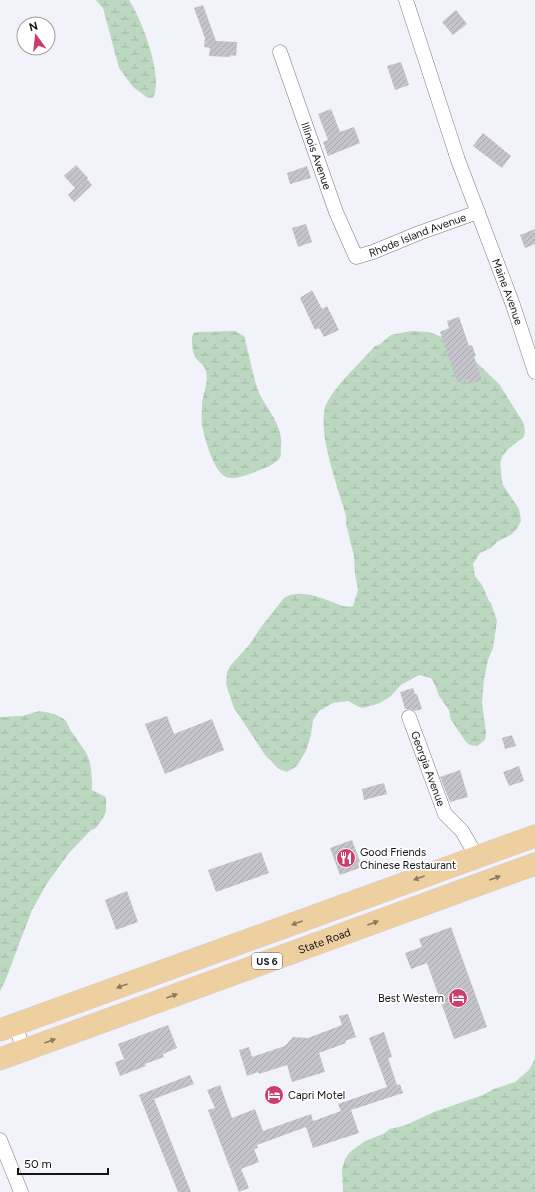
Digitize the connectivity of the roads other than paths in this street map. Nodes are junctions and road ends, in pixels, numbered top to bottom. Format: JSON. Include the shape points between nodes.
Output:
{"nodes":[{"id":1,"x":406,"y":0,"type":"edge"},
{"id":2,"x":280,"y":52,"type":"dead end"},
{"id":3,"x":478,"y":212,"type":"junction"},
{"id":4,"x":356,"y":257,"type":"joint"},
{"id":5,"x":535,"y":372,"type":"edge"},
{"id":6,"x":409,"y":717,"type":"dead end"},
{"id":7,"x":535,"y":836,"type":"edge"},
{"id":8,"x":477,"y":857,"type":"junction"},
{"id":9,"x":535,"y":864,"type":"edge"},
{"id":10,"x":264,"y":935,"type":"junction"},
{"id":11,"x":272,"y":959,"type":"junction"},
{"id":12,"x":7,"y":1027,"type":"edge"},
{"id":13,"x":24,"y":1050,"type":"junction"},
{"id":14,"x":0,"y":1059,"type":"edge"},
{"id":15,"x":0,"y":1140,"type":"edge"},
{"id":16,"x":21,"y":1192,"type":"edge"}],
"edges":[{"from":1,"to":3,"type":"street","name":"Maine Avenue","via":[[458,160]]},
{"from":2,"to":4,"type":"street","name":"Illinois Avenue","via":[[331,197]]},
{"from":3,"to":4,"type":"street","name":"Rhode Island Avenue"},
{"from":3,"to":5,"type":"street","name":"Maine Avenue"},
{"from":6,"to":8,"type":"street","name":"Georgia Avenue","via":[[446,814],[462,831]]},
{"from":7,"to":8,"type":"main road","number":"US 6"},
{"from":8,"to":10,"type":"main road","number":"US 6","one_way":true},
{"from":11,"to":9,"type":"main road","name":"State Road","number":"US 6","one_way":true},
{"from":10,"to":11,"type":"street"},
{"from":10,"to":12,"type":"main road","number":"US 6","one_way":true},
{"from":13,"to":11,"type":"main road","name":"State Road","number":"US 6","one_way":true},
{"from":12,"to":13,"type":"street"},
{"from":13,"to":14,"type":"main road","name":"State Road","number":"US 6"},
{"from":15,"to":16,"type":"street"}]}
